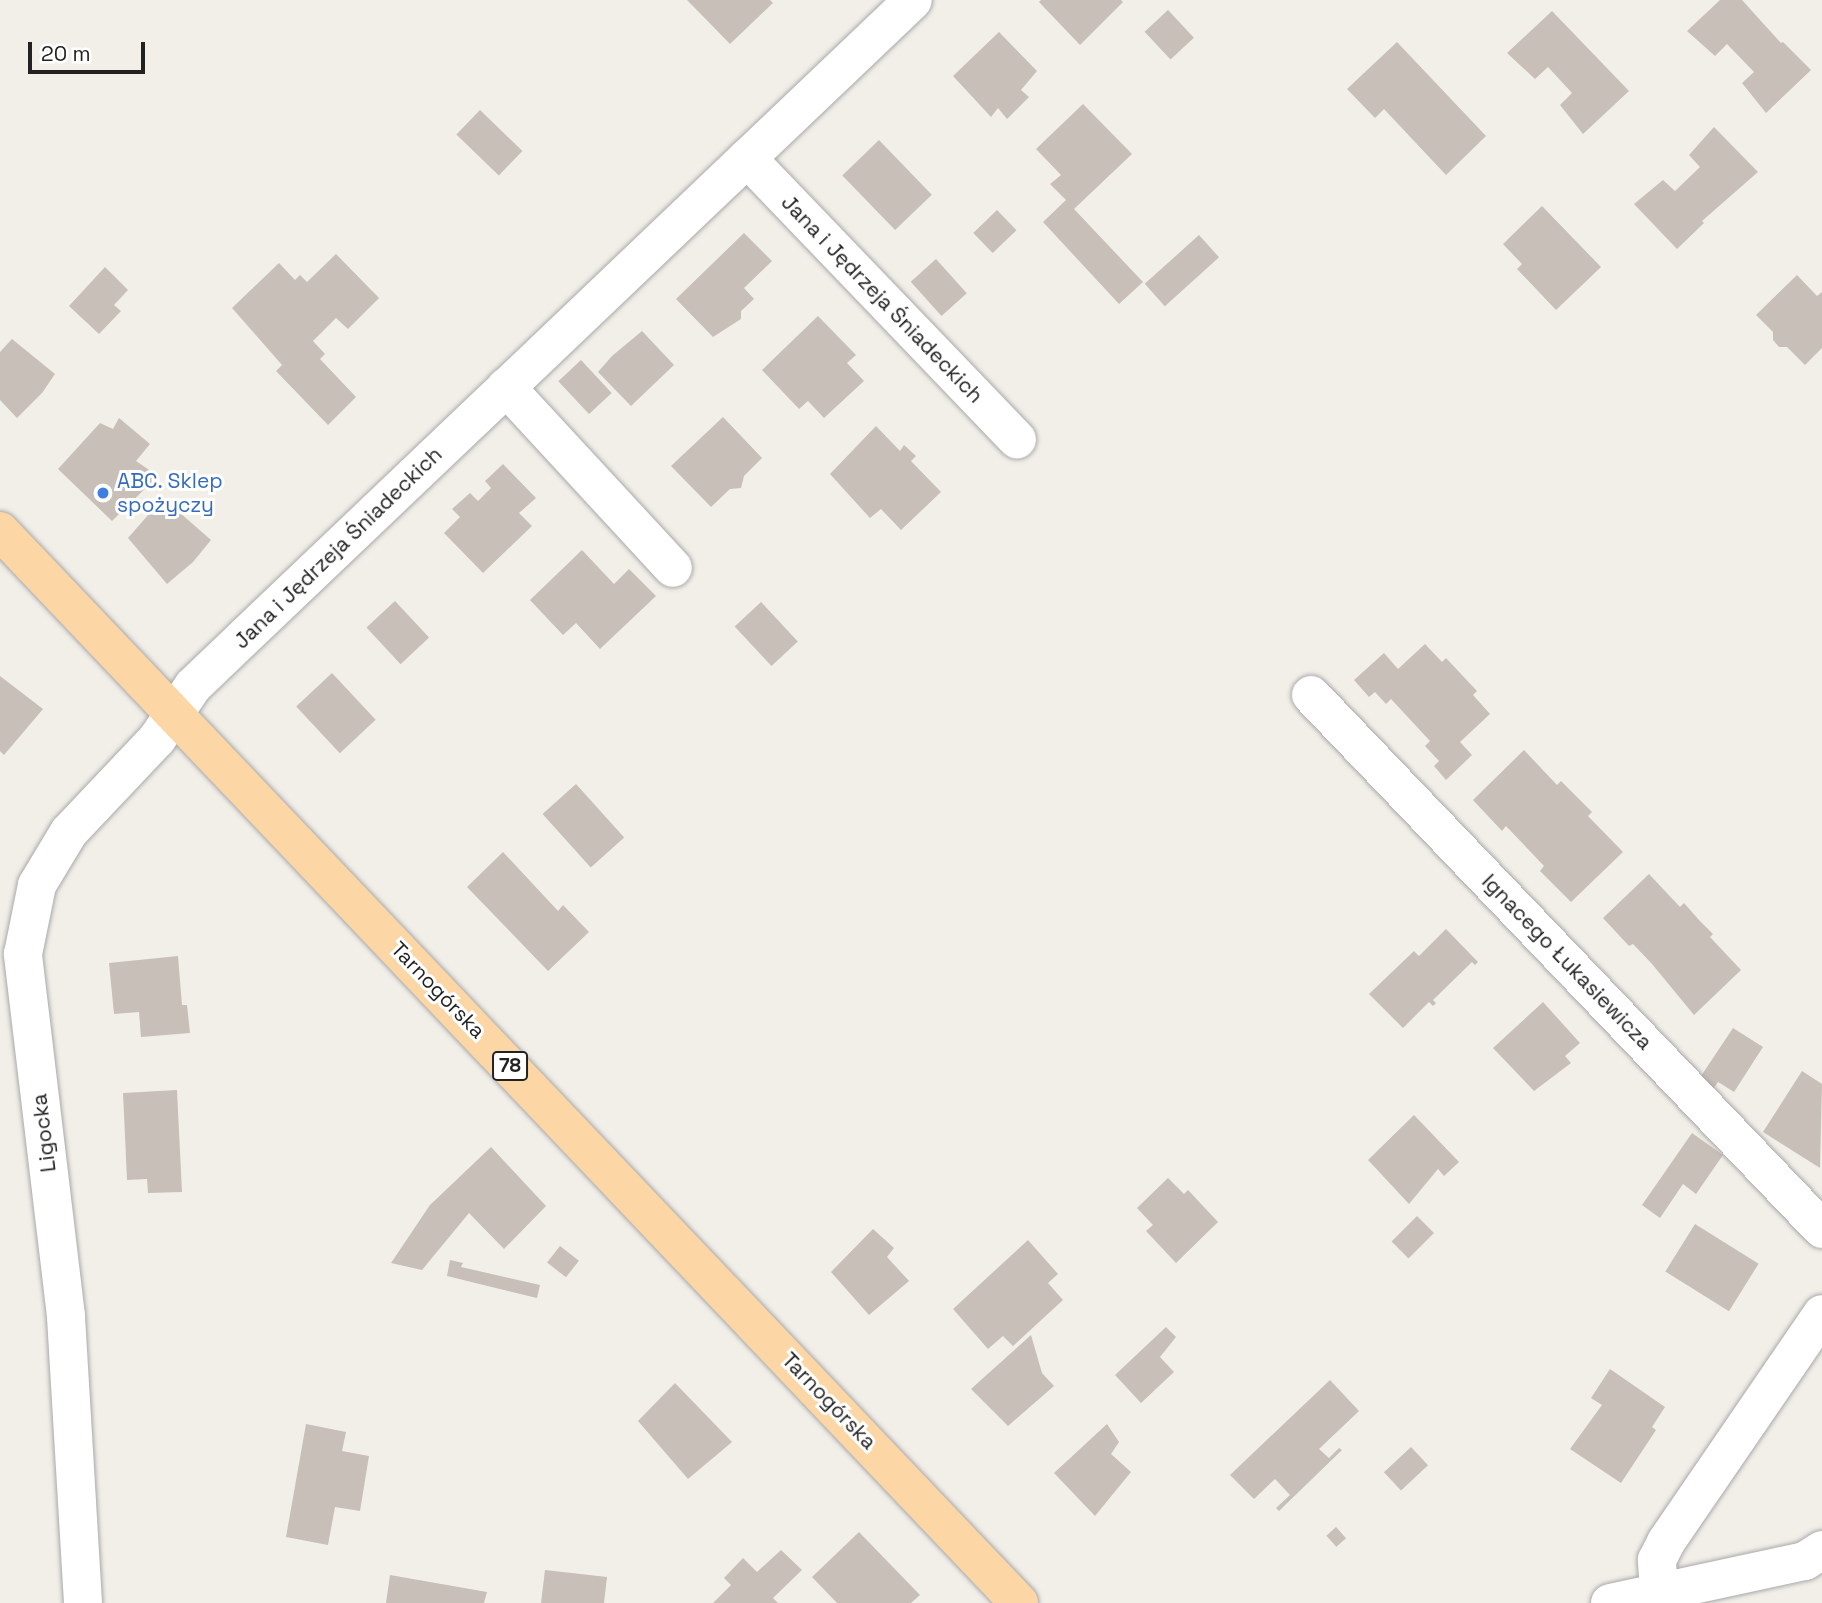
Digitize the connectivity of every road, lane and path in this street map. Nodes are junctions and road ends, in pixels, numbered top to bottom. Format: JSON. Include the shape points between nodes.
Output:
{"nodes":[{"id":1,"x":913,"y":0,"type":"edge"},
{"id":2,"x":747,"y":159,"type":"junction"},
{"id":3,"x":506,"y":387,"type":"junction"},
{"id":4,"x":1017,"y":440,"type":"dead end"},
{"id":5,"x":0,"y":531,"type":"edge"},
{"id":6,"x":673,"y":568,"type":"dead end"},
{"id":7,"x":1311,"y":695,"type":"dead end"},
{"id":8,"x":174,"y":712,"type":"junction"},
{"id":9,"x":1822,"y":1229,"type":"edge"},
{"id":10,"x":1822,"y":1314,"type":"edge"},
{"id":11,"x":1822,"y":1550,"type":"edge"},
{"id":12,"x":1659,"y":1591,"type":"junction"},
{"id":13,"x":83,"y":1603,"type":"edge"},
{"id":14,"x":1019,"y":1603,"type":"edge"},
{"id":15,"x":1610,"y":1603,"type":"edge"}],
"edges":[{"from":1,"to":2,"type":"street","name":"Jana i Jędrzeja Śniadeckich"},
{"from":2,"to":3,"type":"street","name":"Jana i Jędrzeja Śniadeckich"},
{"from":2,"to":4,"type":"street","name":"Jana i Jędrzeja Śniadeckich"},
{"from":3,"to":6,"type":"street"},
{"from":3,"to":8,"type":"street","name":"Jana i Jędrzeja Śniadeckich","via":[[193,686]]},
{"from":5,"to":8,"type":"main road","name":"Tarnogórska","number":"78"},
{"from":7,"to":9,"type":"street","name":"Ignacego Łukasiewicza"},
{"from":8,"to":13,"type":"street","name":"Ligocka","via":[[157,739],[69,832],[37,885],[23,954],[66,1316]]},
{"from":8,"to":14,"type":"main road","name":"Tarnogórska","number":"78"},
{"from":10,"to":12,"type":"street","via":[[1666,1542],[1657,1560]]},
{"from":11,"to":12,"type":"street","via":[[1805,1562]]},
{"from":12,"to":15,"type":"street"}]}
